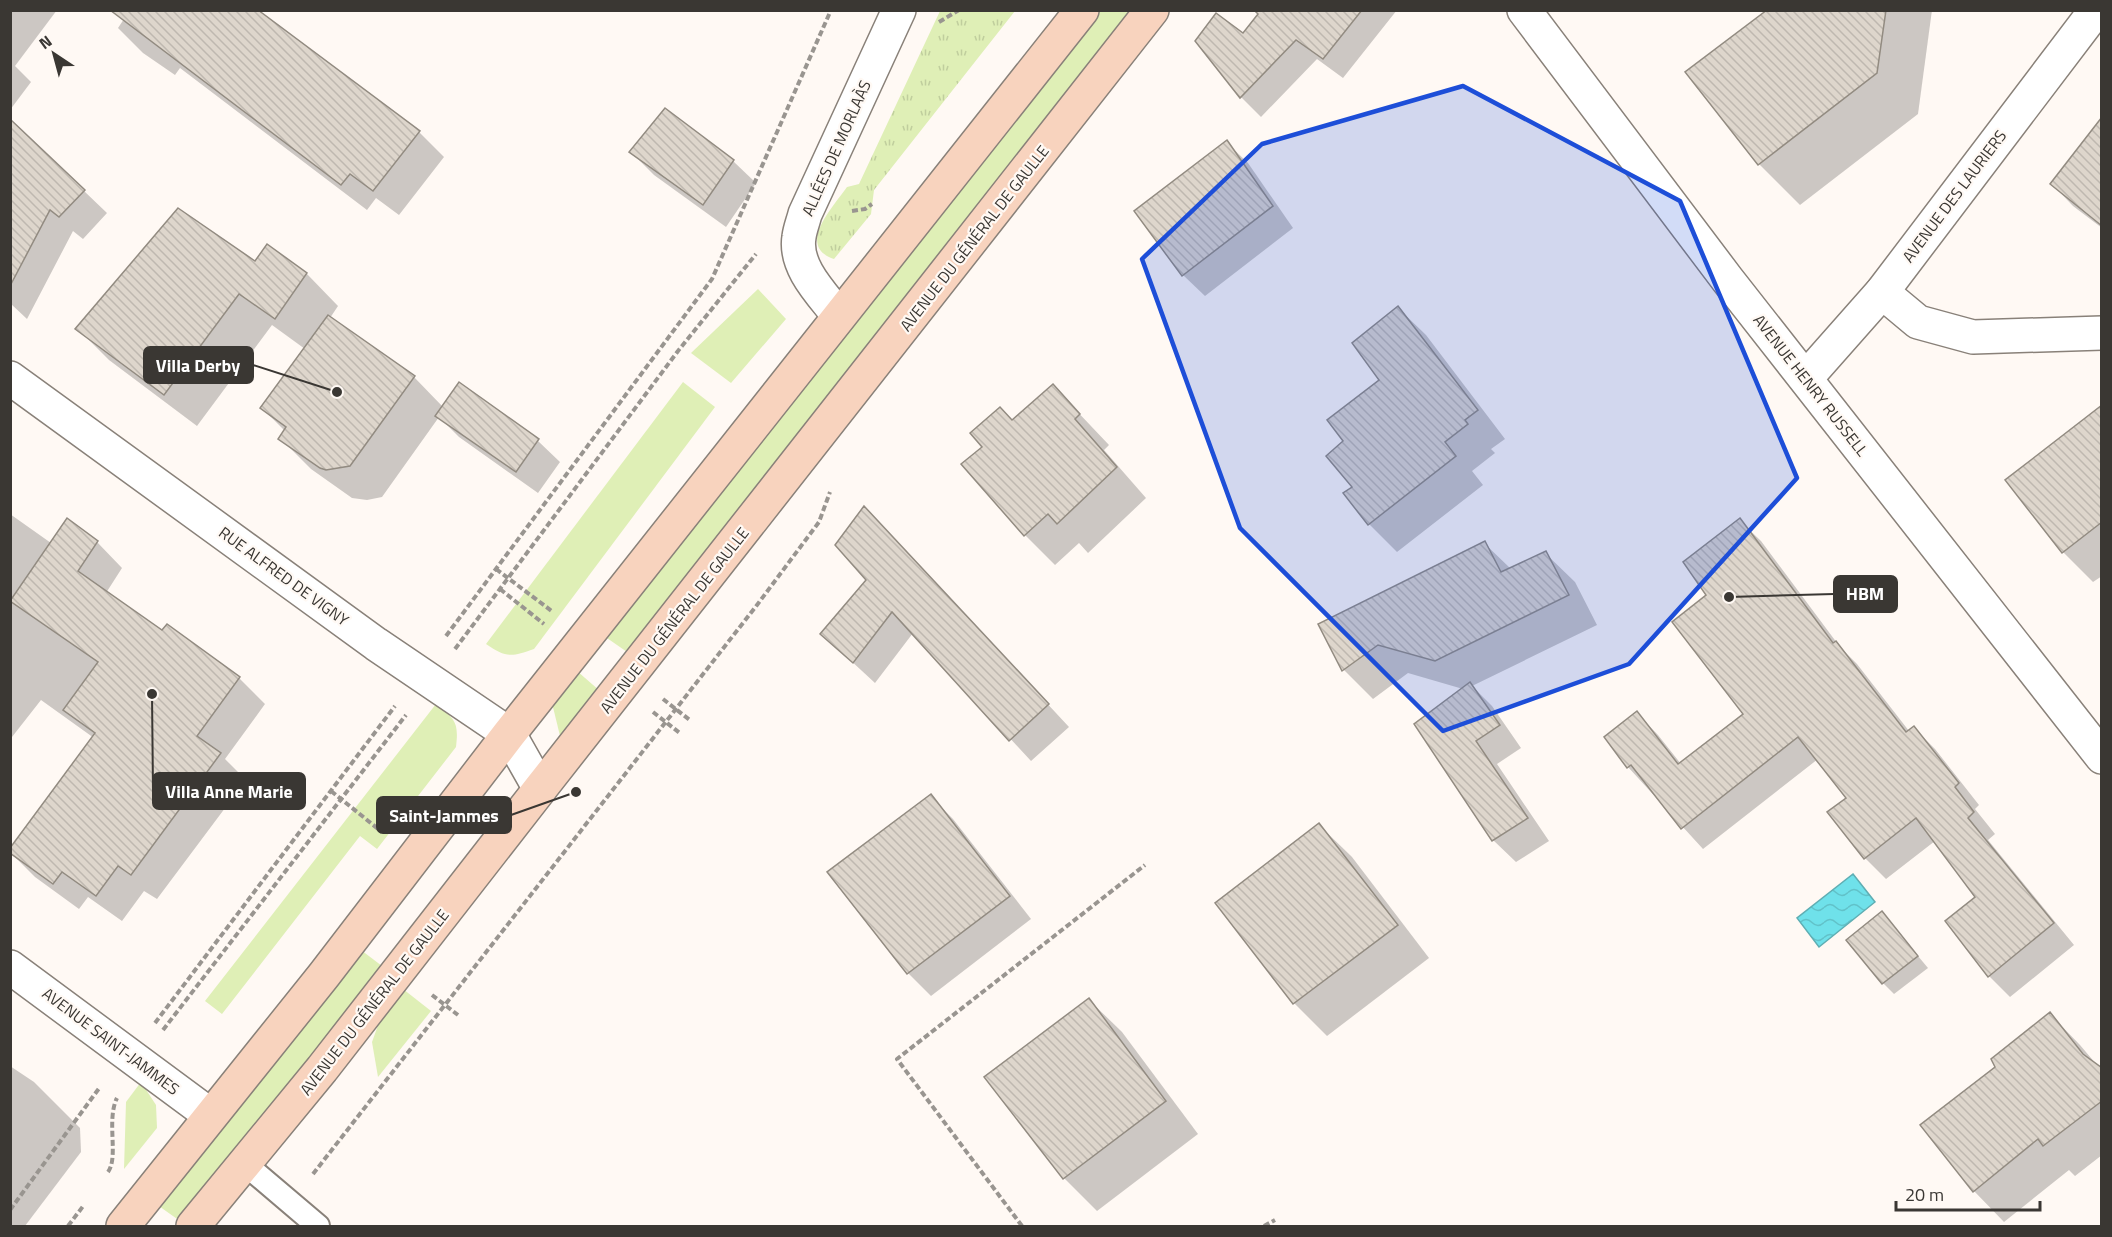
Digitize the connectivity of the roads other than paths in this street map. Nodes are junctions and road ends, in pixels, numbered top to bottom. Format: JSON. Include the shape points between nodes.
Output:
{"nodes":[{"id":1,"x":898,"y":10,"type":"edge"},
{"id":2,"x":1082,"y":10,"type":"edge"},
{"id":3,"x":1152,"y":10,"type":"edge"},
{"id":4,"x":1524,"y":10,"type":"edge"},
{"id":5,"x":2096,"y":10,"type":"edge"},
{"id":6,"x":1881,"y":292,"type":"junction"},
{"id":7,"x":839,"y":316,"type":"junction"},
{"id":8,"x":2102,"y":333,"type":"edge"},
{"id":9,"x":10,"y":378,"type":"edge"},
{"id":10,"x":1806,"y":378,"type":"junction"},
{"id":11,"x":509,"y":734,"type":"junction"},
{"id":12,"x":2102,"y":757,"type":"edge"},
{"id":13,"x":540,"y":789,"type":"junction"},
{"id":14,"x":10,"y":967,"type":"edge"},
{"id":15,"x":210,"y":1115,"type":"junction"},
{"id":16,"x":245,"y":1164,"type":"junction"},
{"id":17,"x":123,"y":1227,"type":"edge"},
{"id":18,"x":193,"y":1227,"type":"edge"},
{"id":19,"x":318,"y":1227,"type":"edge"}],
"edges":[{"from":1,"to":7,"type":"street","name":"ALLÉES DE MORLAÀS","via":[[805,214],[798,239],[801,261]]},
{"from":2,"to":7,"type":"main road"},
{"from":3,"to":13,"type":"main road","name":"AVENUE DU GÉNÉRAL DE GAULLE"},
{"from":4,"to":10,"type":"street","name":"AVENUE HENRY RUSSELL"},
{"from":5,"to":6,"type":"street","name":"AVENUE DES LAURIERS"},
{"from":6,"to":8,"type":"street","via":[[1918,322],[1973,337]]},
{"from":6,"to":10,"type":"street","name":"AVENUE DES LAURIERS"},
{"from":7,"to":11,"type":"main road"},
{"from":9,"to":11,"type":"street","name":"RUE ALFRED DE VIGNY","via":[[376,644]]},
{"from":10,"to":12,"type":"street","name":"AVENUE HENRY RUSSELL"},
{"from":11,"to":13,"type":"street","name":"RUE ALFRED DE VIGNY"},
{"from":11,"to":15,"type":"main road","via":[[324,975]]},
{"from":13,"to":16,"type":"main road","name":"AVENUE DU GÉNÉRAL DE GAULLE"},
{"from":14,"to":15,"type":"street","name":"AVENUE SAINT-JAMMES"},
{"from":15,"to":17,"type":"main road"},
{"from":16,"to":18,"type":"main road","name":"AVENUE DU GÉNÉRAL DE GAULLE"},
{"from":16,"to":19,"type":"lane"}]}
